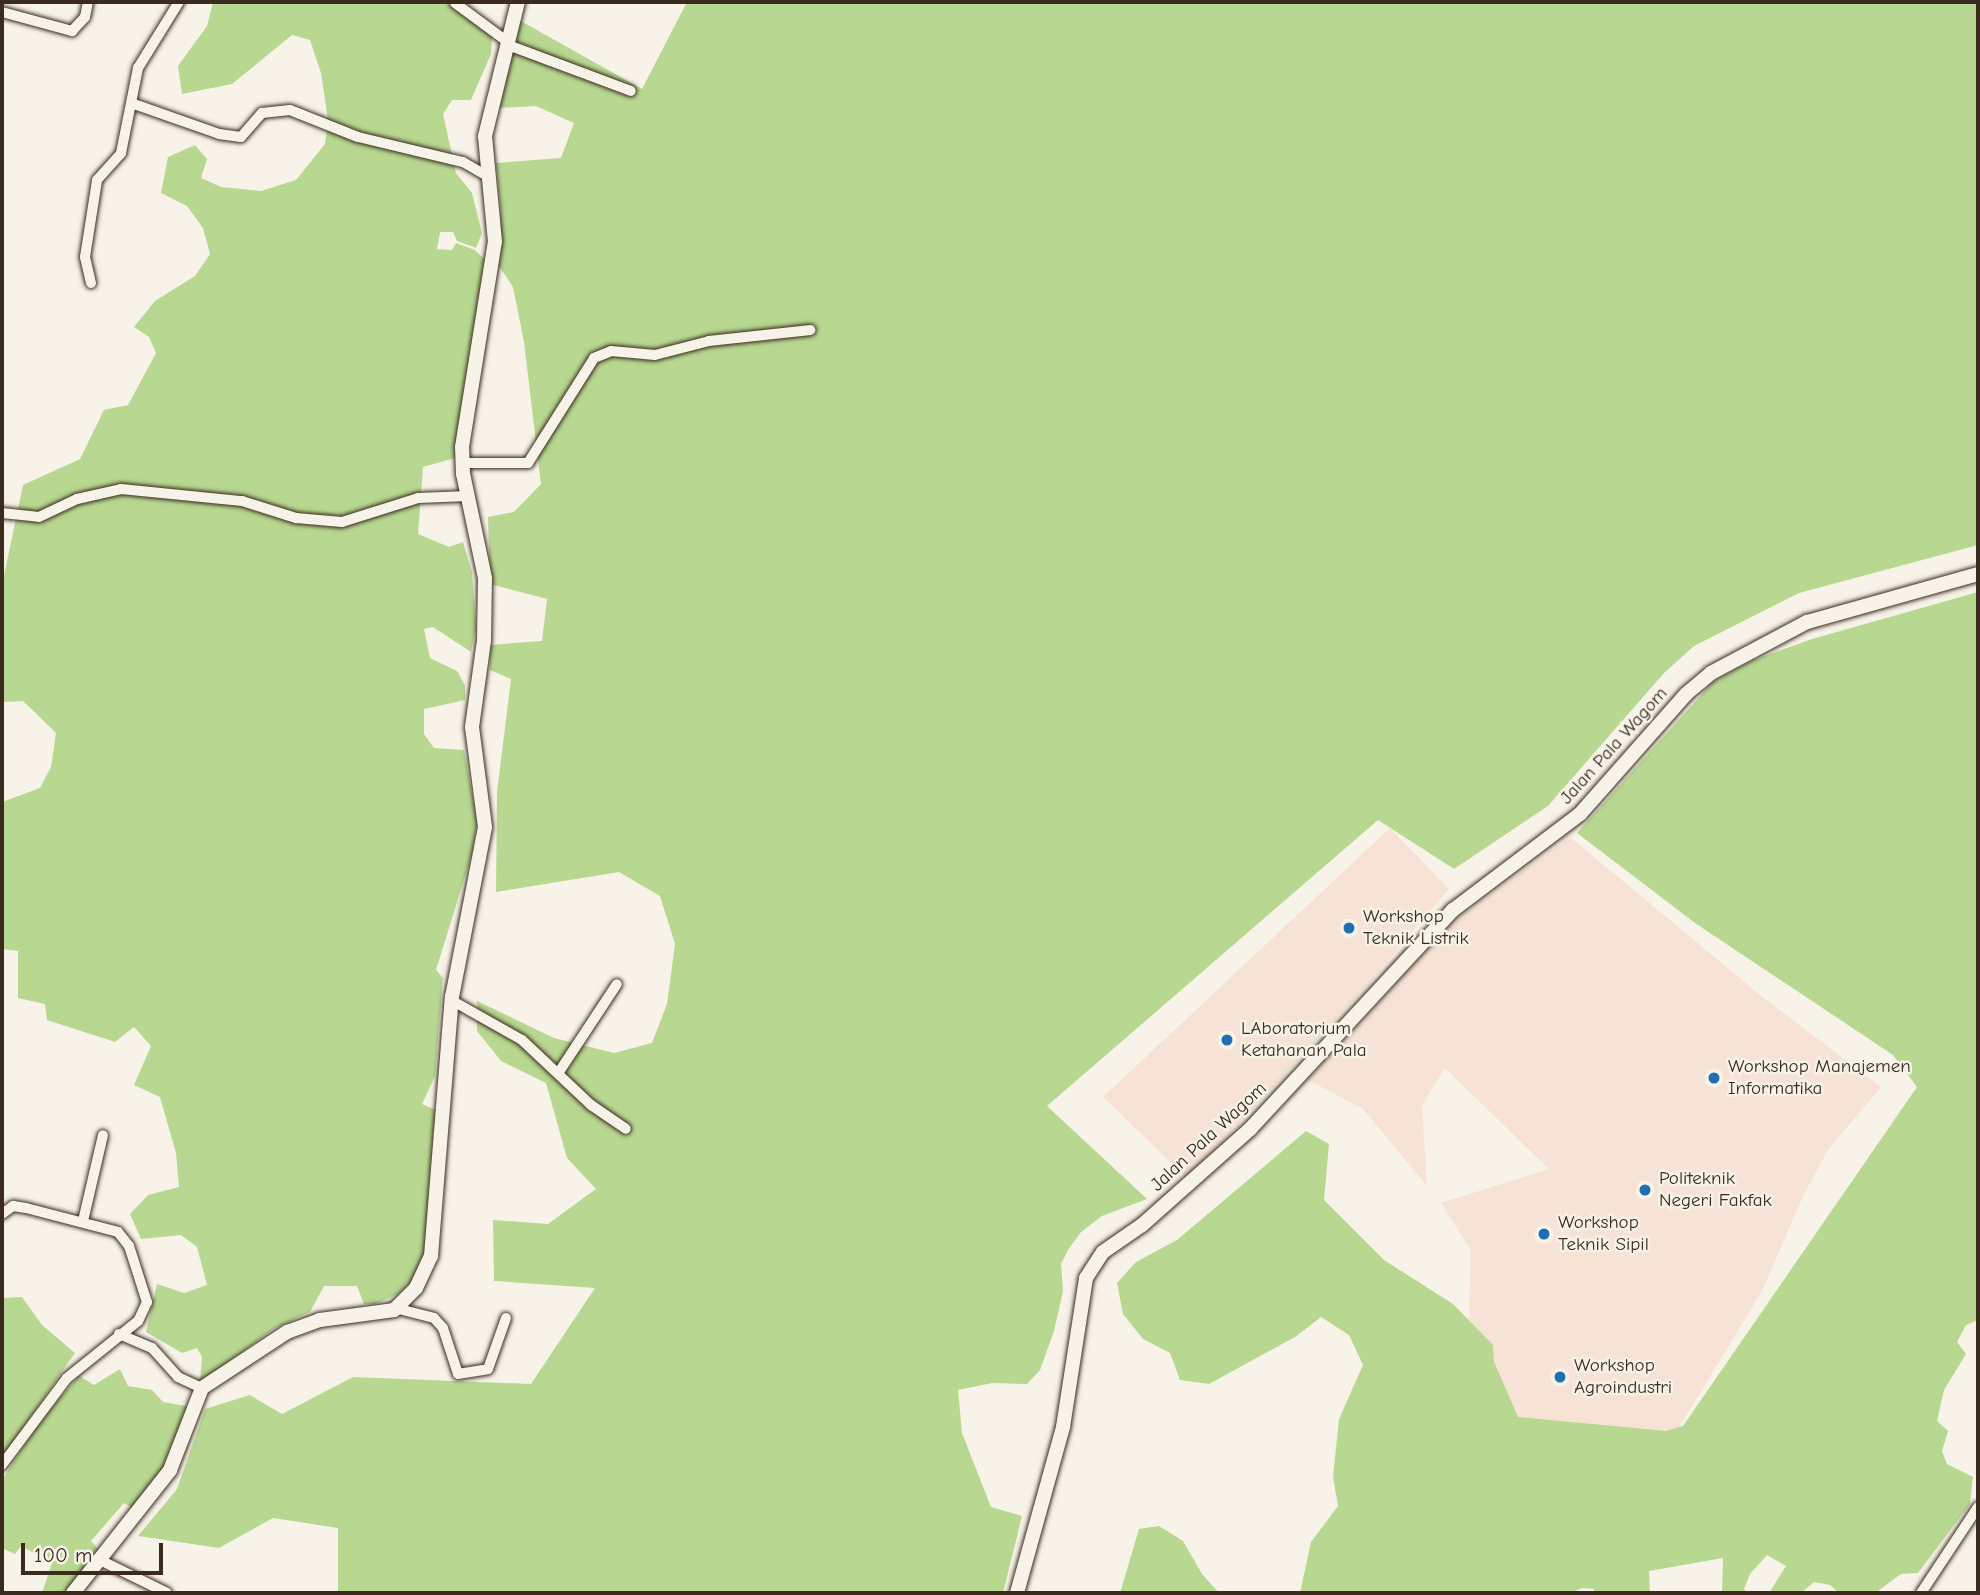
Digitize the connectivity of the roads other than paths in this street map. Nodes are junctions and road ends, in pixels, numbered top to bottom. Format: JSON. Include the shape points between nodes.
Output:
{"nodes":[{"id":1,"x":88,"y":2,"type":"edge"},
{"id":2,"x":179,"y":2,"type":"edge"},
{"id":3,"x":518,"y":2,"type":"edge"},
{"id":4,"x":455,"y":3,"type":"edge"},
{"id":5,"x":2,"y":12,"type":"edge"},
{"id":6,"x":509,"y":44,"type":"junction"},
{"id":7,"x":631,"y":91,"type":"dead end"},
{"id":8,"x":134,"y":104,"type":"junction"},
{"id":9,"x":489,"y":177,"type":"junction"},
{"id":10,"x":91,"y":283,"type":"dead end"},
{"id":11,"x":810,"y":330,"type":"dead end"},
{"id":12,"x":462,"y":463,"type":"junction"},
{"id":13,"x":468,"y":496,"type":"junction"},
{"id":14,"x":2,"y":513,"type":"edge"},
{"id":15,"x":1978,"y":574,"type":"edge"},
{"id":16,"x":617,"y":984,"type":"dead end"},
{"id":17,"x":452,"y":1000,"type":"junction"},
{"id":18,"x":559,"y":1072,"type":"junction"},
{"id":19,"x":626,"y":1129,"type":"dead end"},
{"id":20,"x":103,"y":1135,"type":"dead end"},
{"id":21,"x":2,"y":1214,"type":"edge"},
{"id":22,"x":83,"y":1221,"type":"junction"},
{"id":23,"x":396,"y":1308,"type":"junction"},
{"id":24,"x":506,"y":1318,"type":"dead end"},
{"id":25,"x":119,"y":1334,"type":"junction"},
{"id":26,"x":202,"y":1388,"type":"junction"},
{"id":27,"x":2,"y":1465,"type":"edge"},
{"id":28,"x":1978,"y":1507,"type":"edge"},
{"id":29,"x":102,"y":1561,"type":"junction"},
{"id":30,"x":73,"y":1593,"type":"edge"},
{"id":31,"x":167,"y":1593,"type":"edge"},
{"id":32,"x":1017,"y":1593,"type":"edge"},
{"id":33,"x":1921,"y":1593,"type":"edge"}],
"edges":[{"from":1,"to":5,"type":"street","via":[[85,17],[72,31]]},
{"from":2,"to":8,"type":"street","via":[[138,68]]},
{"from":3,"to":6,"type":"main road"},
{"from":4,"to":6,"type":"street"},
{"from":6,"to":7,"type":"street"},
{"from":6,"to":9,"type":"main road","via":[[485,136]]},
{"from":8,"to":9,"type":"street","via":[[219,134],[241,137],[262,113],[290,110],[358,137],[463,162]]},
{"from":8,"to":10,"type":"street","via":[[121,153],[101,174],[94,190],[85,257]]},
{"from":9,"to":12,"type":"main road","via":[[495,221],[493,263]]},
{"from":11,"to":12,"type":"street","via":[[709,341],[655,355],[611,351],[594,358],[528,463]]},
{"from":12,"to":13,"type":"main road"},
{"from":13,"to":14,"type":"street","via":[[418,498],[342,522],[296,518],[242,501],[121,489],[77,499],[39,517]]},
{"from":13,"to":17,"type":"main road","via":[[485,578],[484,641],[472,727],[485,827]]},
{"from":15,"to":32,"type":"main road","name":"Jalan Pala Wagom","via":[[1807,622],[1711,673],[1686,694],[1580,814],[1453,910],[1368,996],[1258,1121],[1142,1225],[1103,1252],[1086,1278],[1063,1427]]},
{"from":16,"to":18,"type":"street"},
{"from":17,"to":18,"type":"street","via":[[522,1040]]},
{"from":17,"to":23,"type":"main road","via":[[431,1256],[416,1288]]},
{"from":18,"to":19,"type":"street","via":[[591,1105]]},
{"from":20,"to":22,"type":"street"},
{"from":21,"to":22,"type":"street","via":[[13,1206]]},
{"from":22,"to":25,"type":"street","via":[[122,1235],[146,1293],[144,1314]]},
{"from":23,"to":24,"type":"street","via":[[434,1318],[443,1328],[458,1374],[488,1368]]},
{"from":23,"to":26,"type":"main road","via":[[384,1314],[320,1320],[287,1332]]},
{"from":25,"to":26,"type":"street","via":[[152,1348],[178,1377]]},
{"from":25,"to":27,"type":"street","via":[[67,1378]]},
{"from":26,"to":29,"type":"main road","via":[[170,1470]]},
{"from":28,"to":33,"type":"street"},
{"from":29,"to":30,"type":"main road"},
{"from":29,"to":31,"type":"street"}]}
